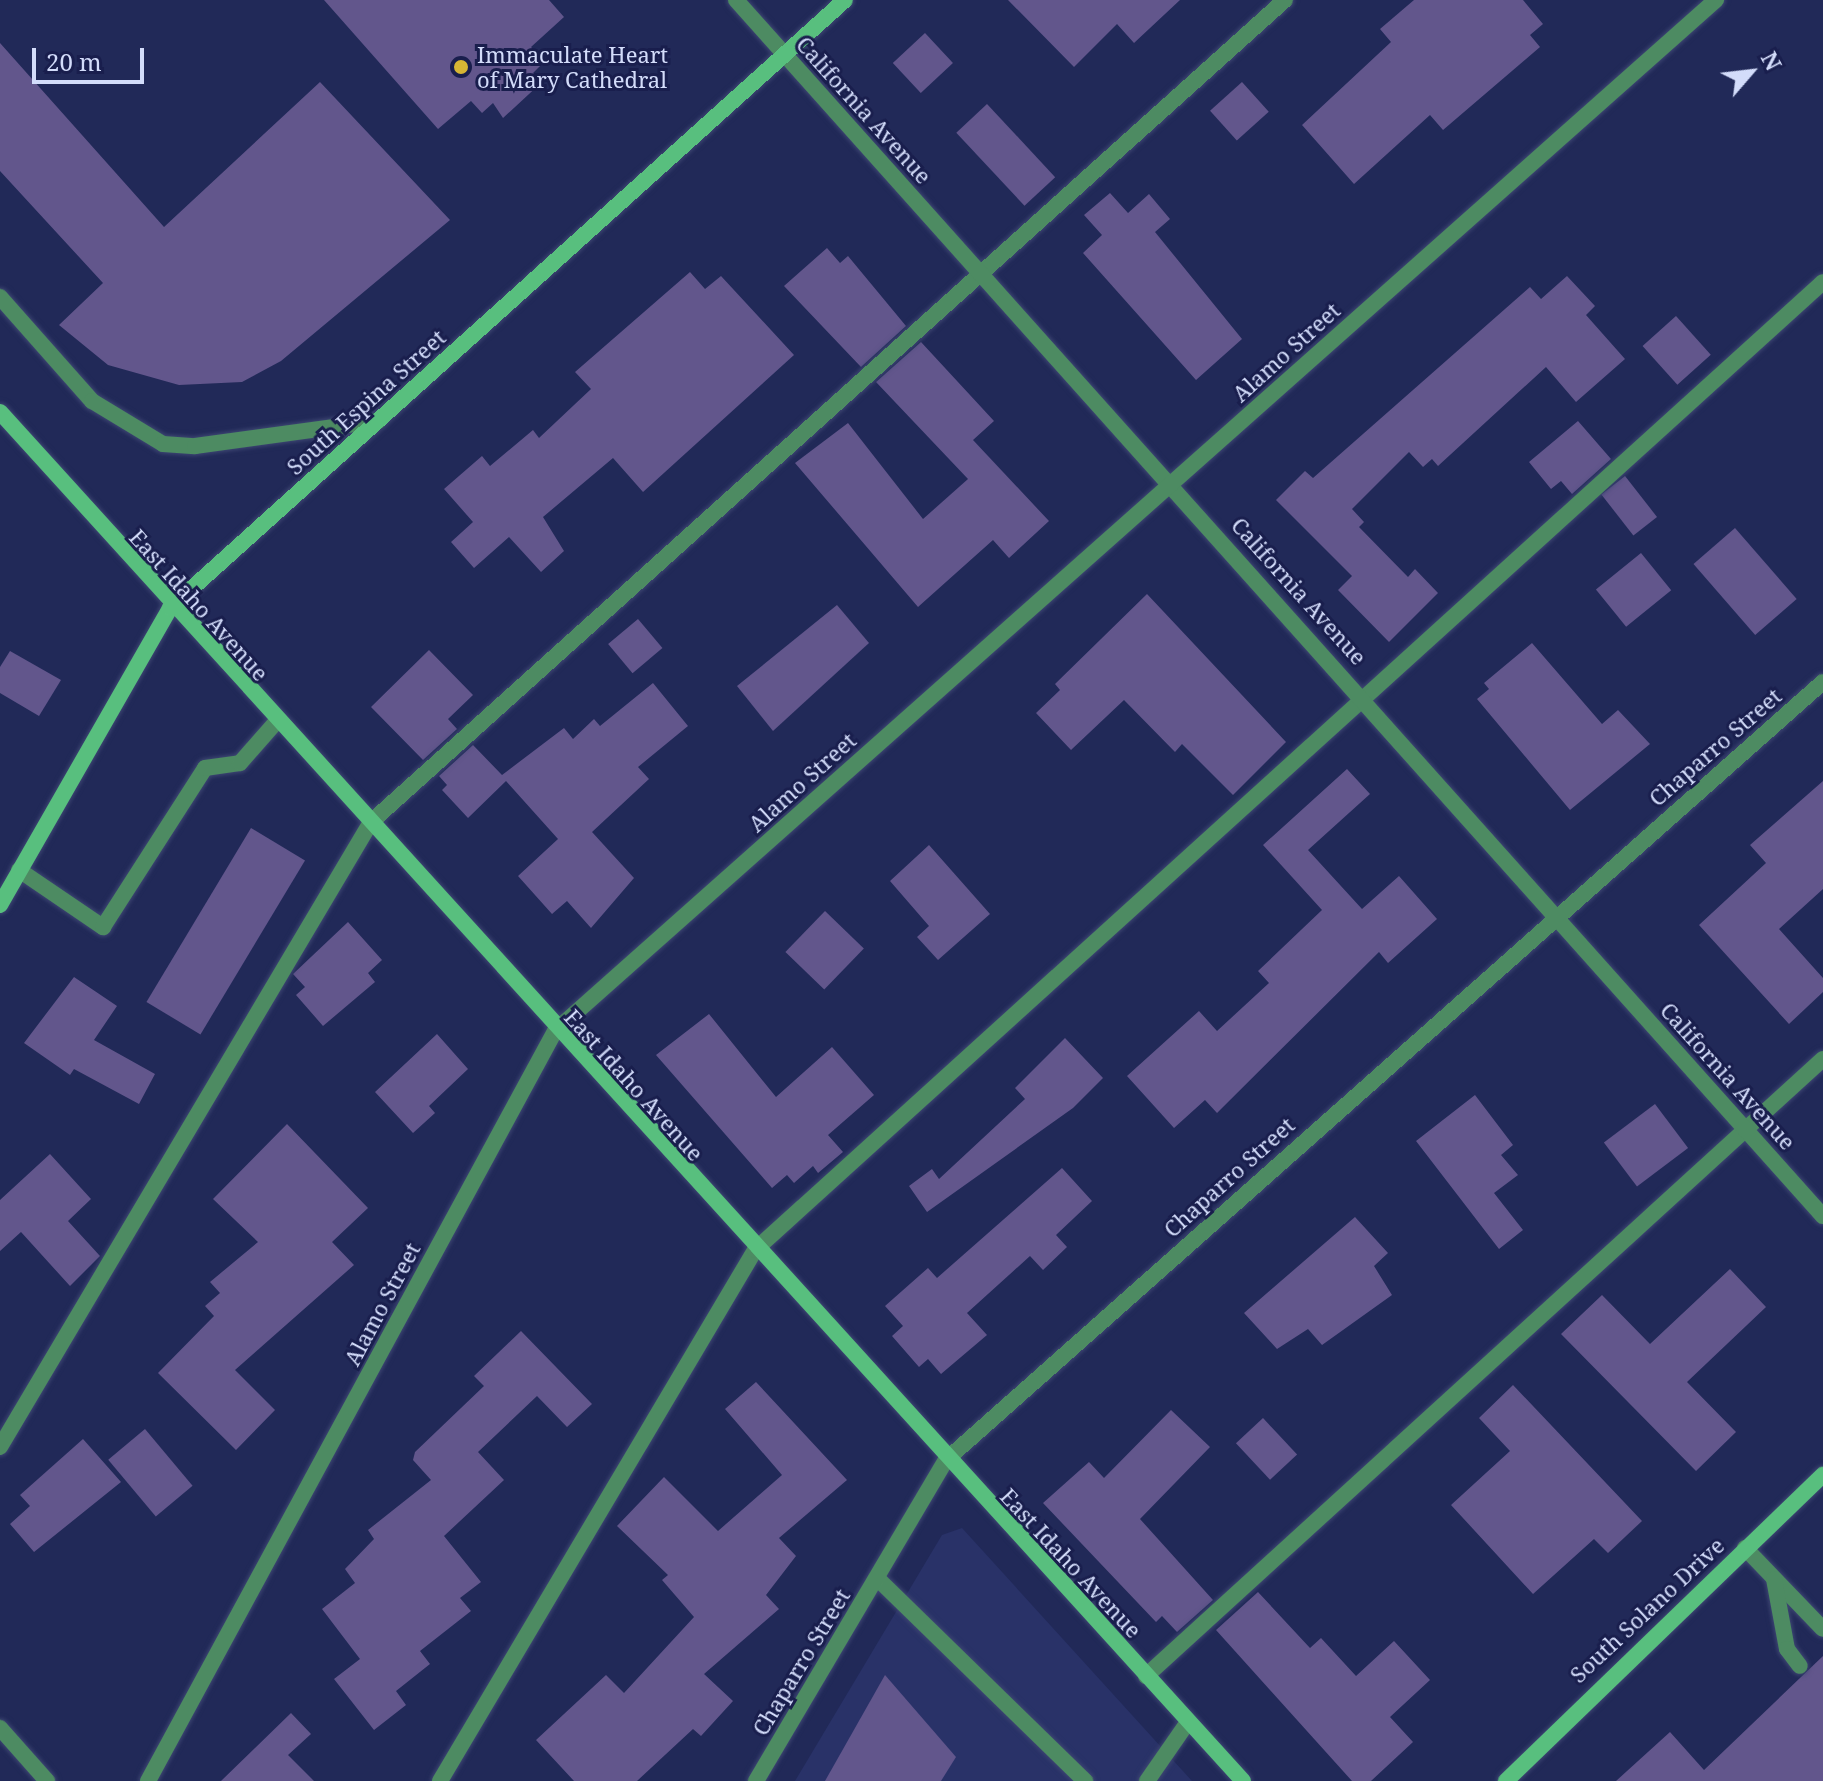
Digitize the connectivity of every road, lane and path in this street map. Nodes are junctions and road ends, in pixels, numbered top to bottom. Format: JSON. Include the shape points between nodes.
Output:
{"nodes":[{"id":1,"x":736,"y":0,"type":"edge"},
{"id":2,"x":845,"y":0,"type":"edge"},
{"id":3,"x":1285,"y":0,"type":"edge"},
{"id":4,"x":1716,"y":0,"type":"edge"},
{"id":5,"x":785,"y":55,"type":"junction"},
{"id":6,"x":982,"y":272,"type":"junction"},
{"id":7,"x":1823,"y":282,"type":"edge"},
{"id":8,"x":0,"y":297,"type":"edge"},
{"id":9,"x":0,"y":412,"type":"edge"},
{"id":10,"x":378,"y":421,"type":"junction"},
{"id":11,"x":1173,"y":482,"type":"junction"},
{"id":12,"x":170,"y":608,"type":"junction"},
{"id":13,"x":1823,"y":682,"type":"edge"},
{"id":14,"x":1366,"y":700,"type":"junction"},
{"id":15,"x":276,"y":722,"type":"junction"},
{"id":16,"x":371,"y":822,"type":"junction"},
{"id":17,"x":19,"y":870,"type":"junction"},
{"id":18,"x":0,"y":905,"type":"edge"},
{"id":19,"x":1556,"y":915,"type":"junction"},
{"id":20,"x":555,"y":1031,"type":"junction"},
{"id":21,"x":1823,"y":1059,"type":"edge"},
{"id":22,"x":1746,"y":1129,"type":"junction"},
{"id":23,"x":1823,"y":1216,"type":"edge"},
{"id":24,"x":755,"y":1250,"type":"junction"},
{"id":25,"x":0,"y":1447,"type":"edge"},
{"id":26,"x":946,"y":1460,"type":"junction"},
{"id":27,"x":1823,"y":1475,"type":"edge"},
{"id":28,"x":1745,"y":1548,"type":"junction"},
{"id":29,"x":877,"y":1578,"type":"junction"},
{"id":30,"x":1774,"y":1579,"type":"junction"},
{"id":31,"x":1823,"y":1629,"type":"edge"},
{"id":32,"x":1800,"y":1666,"type":"dead end"},
{"id":33,"x":1146,"y":1676,"type":"junction"},
{"id":34,"x":1188,"y":1722,"type":"junction"},
{"id":35,"x":0,"y":1728,"type":"edge"},
{"id":36,"x":47,"y":1781,"type":"edge"},
{"id":37,"x":148,"y":1781,"type":"edge"},
{"id":38,"x":440,"y":1781,"type":"edge"},
{"id":39,"x":756,"y":1781,"type":"edge"},
{"id":40,"x":1085,"y":1781,"type":"edge"},
{"id":41,"x":1147,"y":1781,"type":"edge"},
{"id":42,"x":1243,"y":1781,"type":"edge"},
{"id":43,"x":1506,"y":1781,"type":"edge"}],
"edges":[{"from":1,"to":5,"type":"street","name":"California Avenue"},
{"from":2,"to":5,"type":"street","name":"South Espina Street"},
{"from":3,"to":6,"type":"street"},
{"from":4,"to":11,"type":"street","name":"Alamo Street"},
{"from":5,"to":6,"type":"street","name":"California Avenue"},
{"from":5,"to":10,"type":"street","name":"South Espina Street"},
{"from":6,"to":11,"type":"street","name":"California Avenue"},
{"from":6,"to":16,"type":"street"},
{"from":7,"to":14,"type":"street"},
{"from":8,"to":10,"type":"street","via":[[92,401],[163,444],[195,446]]},
{"from":9,"to":12,"type":"street","name":"East Idaho Avenue"},
{"from":10,"to":12,"type":"street","name":"South Espina Street"},
{"from":11,"to":14,"type":"street","name":"California Avenue"},
{"from":11,"to":20,"type":"street","name":"Alamo Street"},
{"from":12,"to":15,"type":"street","name":"East Idaho Avenue"},
{"from":12,"to":17,"type":"street","name":"South Espina Street"},
{"from":13,"to":19,"type":"street","name":"Chaparro Street"},
{"from":14,"to":19,"type":"street","name":"California Avenue"},
{"from":14,"to":24,"type":"street"},
{"from":15,"to":16,"type":"street","name":"East Idaho Avenue"},
{"from":15,"to":17,"type":"street","via":[[240,763],[205,768],[103,927]]},
{"from":16,"to":20,"type":"street","name":"East Idaho Avenue"},
{"from":16,"to":25,"type":"street"},
{"from":17,"to":18,"type":"street","name":"South Espina Street"},
{"from":19,"to":22,"type":"street","name":"California Avenue"},
{"from":19,"to":26,"type":"street","name":"Chaparro Street"},
{"from":20,"to":24,"type":"street","name":"East Idaho Avenue"},
{"from":20,"to":37,"type":"street","name":"Alamo Street"},
{"from":21,"to":22,"type":"street"},
{"from":22,"to":23,"type":"street","name":"California Avenue"},
{"from":22,"to":33,"type":"street"},
{"from":24,"to":26,"type":"street","name":"East Idaho Avenue"},
{"from":24,"to":38,"type":"street"},
{"from":26,"to":29,"type":"street","name":"Chaparro Street"},
{"from":26,"to":33,"type":"street","name":"East Idaho Avenue"},
{"from":27,"to":28,"type":"street","name":"South Solano Drive"},
{"from":28,"to":30,"type":"street"},
{"from":28,"to":43,"type":"street","name":"South Solano Drive"},
{"from":29,"to":39,"type":"street","name":"Chaparro Street"},
{"from":29,"to":40,"type":"street"},
{"from":30,"to":31,"type":"street"},
{"from":30,"to":32,"type":"street","via":[[1787,1649]]},
{"from":33,"to":34,"type":"street","name":"East Idaho Avenue"},
{"from":34,"to":41,"type":"street"},
{"from":34,"to":42,"type":"street","name":"East Idaho Avenue"},
{"from":35,"to":36,"type":"street"}]}
